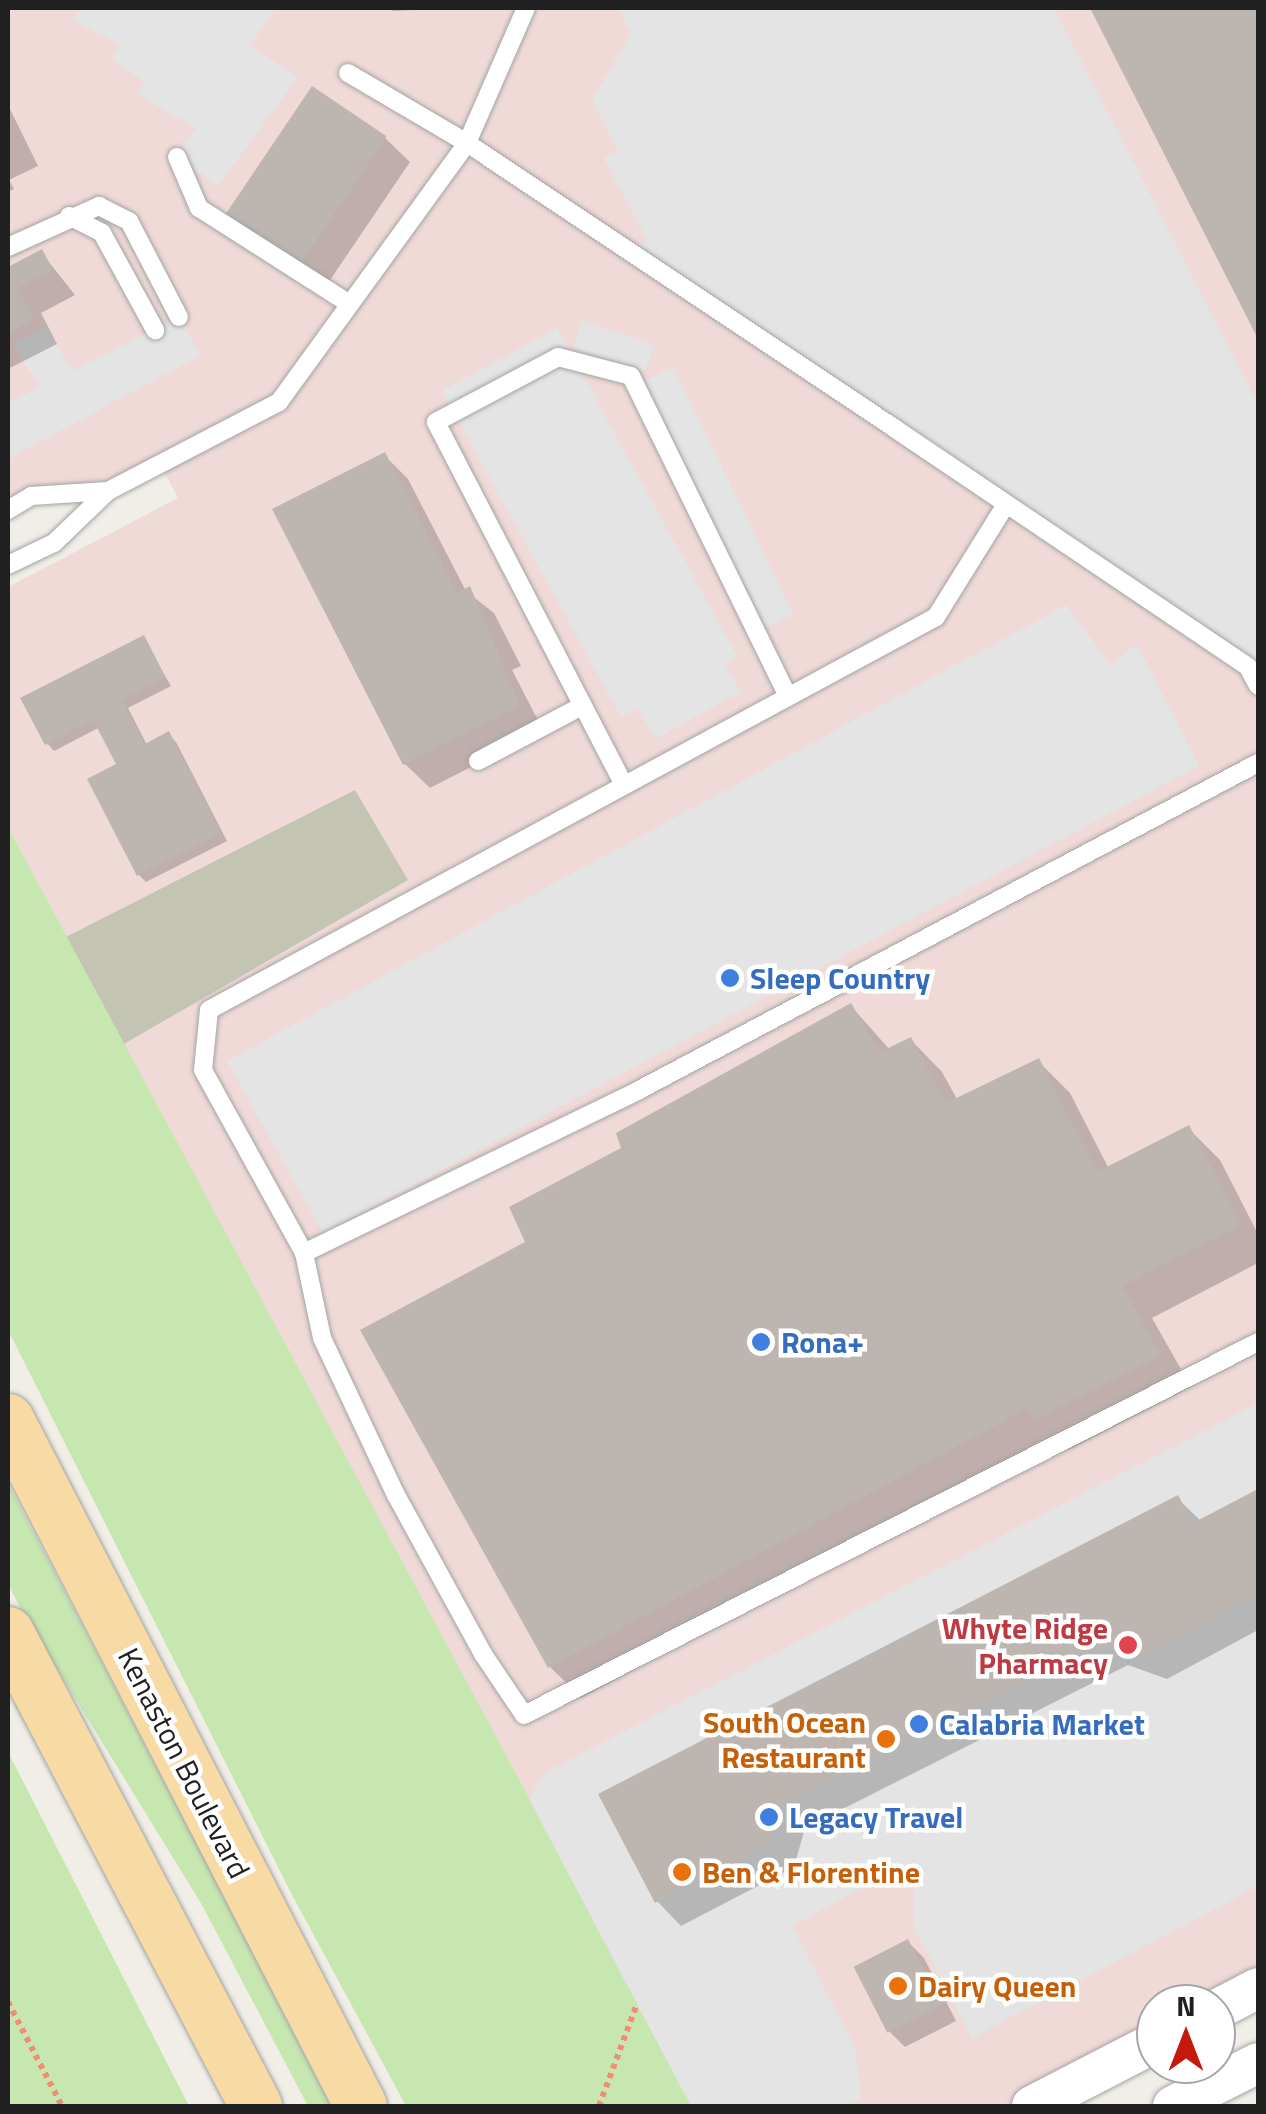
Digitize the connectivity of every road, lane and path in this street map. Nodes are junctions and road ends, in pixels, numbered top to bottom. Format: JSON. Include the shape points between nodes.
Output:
{"nodes":[{"id":1,"x":526,"y":8,"type":"edge"},
{"id":2,"x":348,"y":73,"type":"dead end"},
{"id":3,"x":467,"y":142,"type":"junction"},
{"id":4,"x":177,"y":157,"type":"dead end"},
{"id":5,"x":69,"y":216,"type":"junction"},
{"id":6,"x":8,"y":247,"type":"edge"},
{"id":7,"x":348,"y":303,"type":"junction"},
{"id":8,"x":179,"y":317,"type":"dead end"},
{"id":9,"x":155,"y":330,"type":"dead end"},
{"id":10,"x":108,"y":491,"type":"junction"},
{"id":11,"x":1005,"y":506,"type":"junction"},
{"id":12,"x":8,"y":510,"type":"edge"},
{"id":13,"x":8,"y":565,"type":"edge"},
{"id":14,"x":1258,"y":686,"type":"edge"},
{"id":15,"x":788,"y":697,"type":"junction"},
{"id":16,"x":582,"y":706,"type":"junction"},
{"id":17,"x":478,"y":761,"type":"dead end"},
{"id":18,"x":1258,"y":762,"type":"edge"},
{"id":19,"x":624,"y":785,"type":"junction"},
{"id":20,"x":304,"y":1253,"type":"junction"},
{"id":21,"x":1258,"y":1342,"type":"edge"},
{"id":22,"x":8,"y":1420,"type":"edge"},
{"id":23,"x":8,"y":1634,"type":"edge"},
{"id":24,"x":8,"y":2002,"type":"edge"},
{"id":25,"x":637,"y":2004,"type":"dead end"},
{"id":26,"x":1136,"y":2052,"type":"edge"},
{"id":27,"x":1258,"y":2063,"type":"edge"},
{"id":28,"x":62,"y":2106,"type":"edge"},
{"id":29,"x":256,"y":2106,"type":"edge"},
{"id":30,"x":361,"y":2106,"type":"edge"},
{"id":31,"x":599,"y":2106,"type":"edge"},
{"id":32,"x":1032,"y":2106,"type":"edge"},
{"id":33,"x":1173,"y":2106,"type":"edge"}],
"edges":[{"from":1,"to":3,"type":"lane"},
{"from":2,"to":3,"type":"lane"},
{"from":3,"to":7,"type":"lane"},
{"from":3,"to":11,"type":"lane"},
{"from":4,"to":7,"type":"lane","via":[[199,208]]},
{"from":5,"to":6,"type":"lane"},
{"from":5,"to":8,"type":"lane","via":[[99,206],[129,221]]},
{"from":5,"to":9,"type":"lane","via":[[102,233]]},
{"from":7,"to":10,"type":"lane","via":[[279,402]]},
{"from":10,"to":12,"type":"lane","via":[[31,496]]},
{"from":10,"to":13,"type":"lane","via":[[54,543]]},
{"from":11,"to":14,"type":"lane","via":[[1248,667]]},
{"from":11,"to":15,"type":"lane","via":[[936,617]]},
{"from":15,"to":16,"type":"lane","via":[[631,376],[558,357],[436,422]]},
{"from":15,"to":19,"type":"lane"},
{"from":16,"to":17,"type":"lane"},
{"from":16,"to":19,"type":"lane"},
{"from":18,"to":20,"type":"lane","via":[[639,1090]]},
{"from":19,"to":20,"type":"lane","via":[[209,1010],[204,1070]]},
{"from":20,"to":21,"type":"lane","via":[[322,1338],[388,1478],[483,1654],[524,1715]]},
{"from":22,"to":30,"type":"main road","name":"Kenaston Boulevard"},
{"from":23,"to":29,"type":"main road"},
{"from":24,"to":28,"type":"path"},
{"from":25,"to":31,"type":"path"},
{"from":26,"to":32,"type":"street"},
{"from":27,"to":33,"type":"street"}]}
